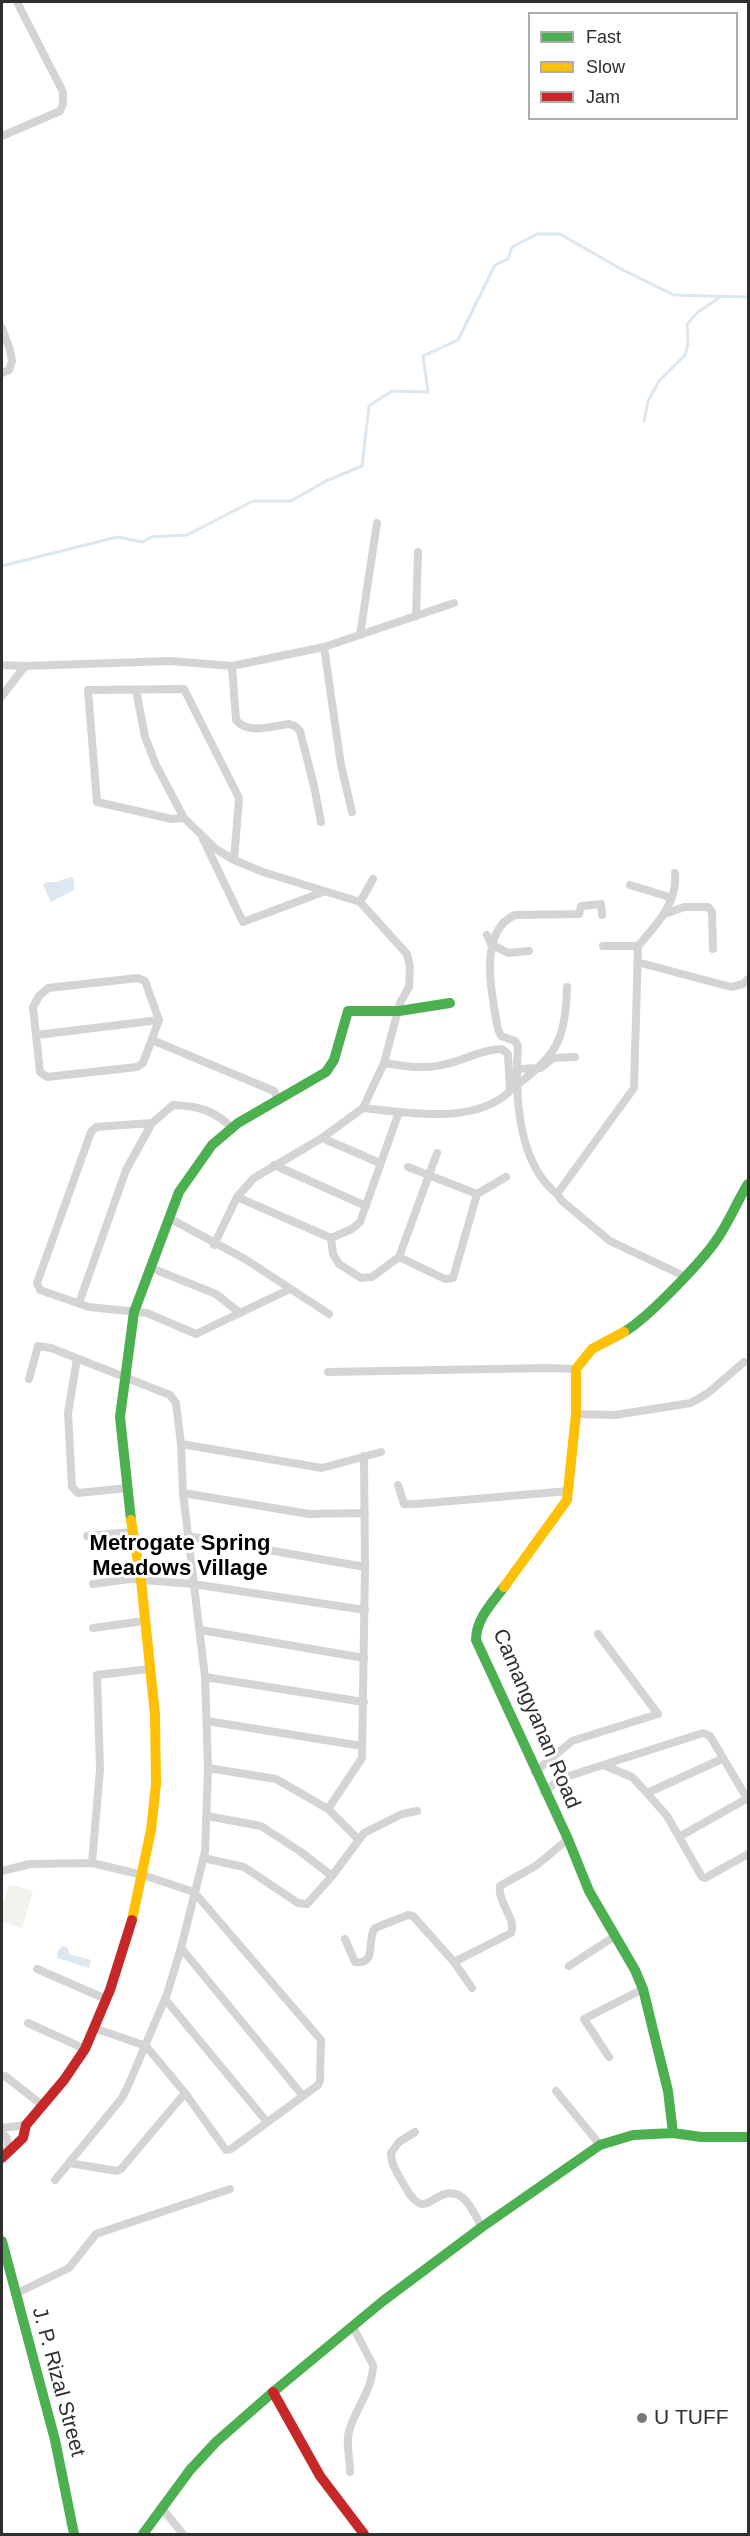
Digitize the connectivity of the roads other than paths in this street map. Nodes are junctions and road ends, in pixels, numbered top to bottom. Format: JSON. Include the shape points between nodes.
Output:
{"nodes":[{"id":1,"x":17,"y":2,"type":"edge"},
{"id":2,"x":2,"y":136,"type":"edge"},
{"id":3,"x":2,"y":328,"type":"edge"},
{"id":4,"x":2,"y":373,"type":"edge"},
{"id":5,"x":377,"y":523,"type":"dead end"},
{"id":6,"x":418,"y":552,"type":"dead end"},
{"id":7,"x":454,"y":603,"type":"dead end"},
{"id":8,"x":416,"y":616,"type":"junction"},
{"id":9,"x":360,"y":635,"type":"junction"},
{"id":10,"x":324,"y":647,"type":"junction"},
{"id":11,"x":2,"y":665,"type":"edge"},
{"id":12,"x":25,"y":666,"type":"junction"},
{"id":13,"x":232,"y":666,"type":"junction"},
{"id":14,"x":136,"y":690,"type":"junction"},
{"id":15,"x":2,"y":696,"type":"edge"},
{"id":16,"x":352,"y":812,"type":"dead end"},
{"id":17,"x":184,"y":818,"type":"junction"},
{"id":18,"x":321,"y":822,"type":"dead end"},
{"id":19,"x":201,"y":835,"type":"junction"},
{"id":20,"x":234,"y":860,"type":"junction"},
{"id":21,"x":675,"y":873,"type":"dead end"},
{"id":22,"x":373,"y":879,"type":"dead end"},
{"id":23,"x":630,"y":885,"type":"dead end"},
{"id":24,"x":323,"y":892,"type":"junction"},
{"id":25,"x":671,"y":900,"type":"junction"},
{"id":26,"x":360,"y":902,"type":"junction"},
{"id":27,"x":663,"y":914,"type":"junction"},
{"id":28,"x":602,"y":915,"type":"dead end"},
{"id":29,"x":487,"y":935,"type":"dead end"},
{"id":30,"x":491,"y":944,"type":"junction"},
{"id":31,"x":603,"y":946,"type":"dead end"},
{"id":32,"x":638,"y":946,"type":"junction"},
{"id":33,"x":713,"y":949,"type":"dead end"},
{"id":34,"x":529,"y":951,"type":"dead end"},
{"id":35,"x":637,"y":962,"type":"junction"},
{"id":36,"x":748,"y":979,"type":"edge"},
{"id":37,"x":567,"y":987,"type":"dead end"},
{"id":38,"x":450,"y":1003,"type":"dead end"},
{"id":39,"x":398,"y":1012,"type":"junction"},
{"id":40,"x":159,"y":1020,"type":"junction"},
{"id":41,"x":37,"y":1035,"type":"junction"},
{"id":42,"x":152,"y":1040,"type":"junction"},
{"id":43,"x":575,"y":1057,"type":"dead end"},
{"id":44,"x":384,"y":1063,"type":"junction"},
{"id":45,"x":541,"y":1068,"type":"junction"},
{"id":46,"x":518,"y":1070,"type":"junction"},
{"id":47,"x":518,"y":1084,"type":"junction"},
{"id":48,"x":278,"y":1099,"type":"junction"},
{"id":49,"x":363,"y":1108,"type":"junction"},
{"id":50,"x":399,"y":1112,"type":"junction"},
{"id":51,"x":152,"y":1123,"type":"junction"},
{"id":52,"x":232,"y":1128,"type":"junction"},
{"id":53,"x":322,"y":1138,"type":"junction"},
{"id":54,"x":437,"y":1153,"type":"dead end"},
{"id":55,"x":380,"y":1163,"type":"junction"},
{"id":56,"x":274,"y":1166,"type":"junction"},
{"id":57,"x":408,"y":1167,"type":"dead end"},
{"id":58,"x":429,"y":1176,"type":"junction"},
{"id":59,"x":507,"y":1177,"type":"dead end"},
{"id":60,"x":748,"y":1184,"type":"edge"},
{"id":61,"x":477,"y":1194,"type":"junction"},
{"id":62,"x":557,"y":1194,"type":"junction"},
{"id":63,"x":237,"y":1197,"type":"junction"},
{"id":64,"x":366,"y":1206,"type":"junction"},
{"id":65,"x":169,"y":1218,"type":"junction"},
{"id":66,"x":331,"y":1238,"type":"junction"},
{"id":67,"x":214,"y":1245,"type":"junction"},
{"id":68,"x":399,"y":1257,"type":"junction"},
{"id":69,"x":151,"y":1268,"type":"junction"},
{"id":70,"x":684,"y":1276,"type":"junction"},
{"id":71,"x":290,"y":1289,"type":"junction"},
{"id":72,"x":79,"y":1303,"type":"junction"},
{"id":73,"x":134,"y":1312,"type":"junction"},
{"id":74,"x":240,"y":1312,"type":"junction"},
{"id":75,"x":329,"y":1314,"type":"dead end"},
{"id":76,"x":77,"y":1359,"type":"junction"},
{"id":77,"x":744,"y":1362,"type":"dead end"},
{"id":78,"x":576,"y":1369,"type":"junction"},
{"id":79,"x":328,"y":1372,"type":"dead end"},
{"id":80,"x":28,"y":1378,"type":"dead end"},
{"id":81,"x":126,"y":1379,"type":"junction"},
{"id":82,"x":576,"y":1414,"type":"junction"},
{"id":83,"x":181,"y":1444,"type":"junction"},
{"id":84,"x":381,"y":1452,"type":"dead end"},
{"id":85,"x":364,"y":1456,"type":"junction"},
{"id":86,"x":398,"y":1485,"type":"dead end"},
{"id":87,"x":128,"y":1488,"type":"junction"},
{"id":88,"x":569,"y":1491,"type":"junction"},
{"id":89,"x":183,"y":1493,"type":"junction"},
{"id":90,"x":365,"y":1513,"type":"junction"},
{"id":91,"x":132,"y":1532,"type":"junction"},
{"id":92,"x":87,"y":1536,"type":"dead end"},
{"id":93,"x":188,"y":1536,"type":"junction"},
{"id":94,"x":365,"y":1567,"type":"junction"},
{"id":95,"x":141,"y":1580,"type":"junction"},
{"id":96,"x":93,"y":1584,"type":"dead end"},
{"id":97,"x":193,"y":1584,"type":"junction"},
{"id":98,"x":365,"y":1610,"type":"junction"},
{"id":99,"x":144,"y":1621,"type":"junction"},
{"id":100,"x":93,"y":1628,"type":"dead end"},
{"id":101,"x":201,"y":1630,"type":"junction"},
{"id":102,"x":598,"y":1634,"type":"dead end"},
{"id":103,"x":364,"y":1658,"type":"junction"},
{"id":104,"x":150,"y":1669,"type":"junction"},
{"id":105,"x":205,"y":1677,"type":"junction"},
{"id":106,"x":364,"y":1702,"type":"junction"},
{"id":107,"x":207,"y":1721,"type":"junction"},
{"id":108,"x":362,"y":1746,"type":"junction"},
{"id":109,"x":722,"y":1759,"type":"junction"},
{"id":110,"x":603,"y":1765,"type":"junction"},
{"id":111,"x":208,"y":1768,"type":"junction"},
{"id":112,"x":535,"y":1772,"type":"junction"},
{"id":113,"x":544,"y":1792,"type":"junction"},
{"id":114,"x":647,"y":1793,"type":"junction"},
{"id":115,"x":747,"y":1800,"type":"edge"},
{"id":116,"x":328,"y":1809,"type":"junction"},
{"id":117,"x":417,"y":1811,"type":"dead end"},
{"id":118,"x":207,"y":1816,"type":"junction"},
{"id":119,"x":679,"y":1837,"type":"junction"},
{"id":120,"x":358,"y":1839,"type":"junction"},
{"id":121,"x":568,"y":1839,"type":"junction"},
{"id":122,"x":748,"y":1854,"type":"edge"},
{"id":123,"x":203,"y":1858,"type":"junction"},
{"id":124,"x":92,"y":1863,"type":"junction"},
{"id":125,"x":2,"y":1871,"type":"edge"},
{"id":126,"x":143,"y":1875,"type":"junction"},
{"id":127,"x":332,"y":1876,"type":"junction"},
{"id":128,"x":194,"y":1892,"type":"junction"},
{"id":129,"x":615,"y":1936,"type":"junction"},
{"id":130,"x":345,"y":1939,"type":"dead end"},
{"id":131,"x":181,"y":1948,"type":"junction"},
{"id":132,"x":454,"y":1962,"type":"junction"},
{"id":133,"x":569,"y":1966,"type":"dead end"},
{"id":134,"x":37,"y":1968,"type":"dead end"},
{"id":135,"x":472,"y":1988,"type":"dead end"},
{"id":136,"x":643,"y":1989,"type":"junction"},
{"id":137,"x":106,"y":1999,"type":"junction"},
{"id":138,"x":165,"y":2000,"type":"junction"},
{"id":139,"x":28,"y":2023,"type":"dead end"},
{"id":140,"x":94,"y":2028,"type":"junction"},
{"id":141,"x":146,"y":2046,"type":"junction"},
{"id":142,"x":85,"y":2049,"type":"junction"},
{"id":143,"x":609,"y":2057,"type":"dead end"},
{"id":144,"x":5,"y":2076,"type":"dead end"},
{"id":145,"x":556,"y":2091,"type":"dead end"},
{"id":146,"x":185,"y":2093,"type":"junction"},
{"id":147,"x":303,"y":2096,"type":"junction"},
{"id":148,"x":42,"y":2105,"type":"junction"},
{"id":149,"x":267,"y":2122,"type":"junction"},
{"id":150,"x":26,"y":2125,"type":"junction"},
{"id":151,"x":2,"y":2130,"type":"edge"},
{"id":152,"x":415,"y":2132,"type":"dead end"},
{"id":153,"x":673,"y":2133,"type":"junction"},
{"id":154,"x":748,"y":2137,"type":"edge"},
{"id":155,"x":600,"y":2145,"type":"junction"},
{"id":156,"x":2,"y":2157,"type":"edge"},
{"id":157,"x":69,"y":2163,"type":"junction"},
{"id":158,"x":55,"y":2180,"type":"dead end"},
{"id":159,"x":230,"y":2189,"type":"dead end"},
{"id":160,"x":482,"y":2227,"type":"junction"},
{"id":161,"x":2,"y":2241,"type":"edge"},
{"id":162,"x":15,"y":2294,"type":"junction"},
{"id":163,"x":353,"y":2327,"type":"junction"},
{"id":164,"x":273,"y":2392,"type":"junction"},
{"id":165,"x":350,"y":2472,"type":"dead end"},
{"id":166,"x":161,"y":2507,"type":"junction"},
{"id":167,"x":74,"y":2535,"type":"edge"},
{"id":168,"x":143,"y":2535,"type":"edge"},
{"id":169,"x":183,"y":2535,"type":"edge"},
{"id":170,"x":364,"y":2535,"type":"edge"}],
"edges":[{"from":1,"to":2,"type":"street","via":[[63,93],[63,104],[60,111]]},
{"from":3,"to":4,"type":"street","via":[[12,361],[9,370]]},
{"from":5,"to":9,"type":"street"},
{"from":6,"to":8,"type":"street"},
{"from":7,"to":8,"type":"street"},
{"from":8,"to":9,"type":"street"},
{"from":9,"to":10,"type":"street"},
{"from":10,"to":13,"type":"street"},
{"from":10,"to":16,"type":"street","via":[[340,765]]},
{"from":11,"to":12,"type":"street"},
{"from":12,"to":13,"type":"street","via":[[171,661]]},
{"from":12,"to":15,"type":"street"},
{"from":13,"to":18,"type":"street","via":[[236,720],[241,726],[251,729],[290,724],[300,731]]},
{"from":14,"to":17,"type":"street","via":[[156,765]]},
{"from":14,"to":17,"type":"street","via":[[88,690],[97,802],[172,819]]},
{"from":14,"to":20,"type":"street","via":[[184,689],[238,798]]},
{"from":17,"to":19,"type":"street"},
{"from":19,"to":20,"type":"street"},
{"from":19,"to":24,"type":"street","via":[[243,922]]},
{"from":20,"to":24,"type":"street"},
{"from":21,"to":25,"type":"street","via":[[676,887]]},
{"from":22,"to":26,"type":"street"},
{"from":23,"to":25,"type":"street"},
{"from":24,"to":26,"type":"street"},
{"from":25,"to":27,"type":"street"},
{"from":26,"to":39,"type":"street","via":[[407,954],[409,987]]},
{"from":27,"to":32,"type":"street"},
{"from":27,"to":33,"type":"street","via":[[684,907],[708,908],[712,912]]},
{"from":28,"to":30,"type":"street","via":[[601,904],[580,906],[579,914],[515,915],[507,918]]},
{"from":29,"to":30,"type":"street"},
{"from":30,"to":34,"type":"street","via":[[508,953]]},
{"from":30,"to":46,"type":"street","via":[[498,1029],[501,1036],[518,1046]]},
{"from":31,"to":32,"type":"street"},
{"from":32,"to":35,"type":"street"},
{"from":35,"to":36,"type":"street","via":[[731,987]]},
{"from":35,"to":62,"type":"street","via":[[634,1088]]},
{"from":37,"to":45,"type":"street","via":[[567,1015],[555,1050]]},
{"from":38,"to":39,"type":"street"},
{"from":39,"to":44,"type":"street"},
{"from":39,"to":48,"type":"street","via":[[348,1011],[334,1060],[326,1072]]},
{"from":40,"to":41,"type":"street"},
{"from":40,"to":41,"type":"street","via":[[145,981],[138,978],[48,988],[33,1007]]},
{"from":40,"to":42,"type":"street"},
{"from":41,"to":42,"type":"street","via":[[40,1072],[47,1077],[137,1067],[143,1063]]},
{"from":42,"to":48,"type":"street","via":[[274,1091]]},
{"from":43,"to":45,"type":"street","via":[[553,1058]]},
{"from":44,"to":49,"type":"street"},
{"from":44,"to":50,"type":"street","via":[[434,1066],[493,1049],[508,1054],[510,1091],[501,1099],[475,1110],[438,1114]]},
{"from":45,"to":46,"type":"street"},
{"from":45,"to":47,"type":"street"},
{"from":46,"to":47,"type":"street"},
{"from":47,"to":62,"type":"street","via":[[524,1142],[531,1161]]},
{"from":48,"to":52,"type":"street"},
{"from":49,"to":50,"type":"street"},
{"from":49,"to":53,"type":"street"},
{"from":50,"to":55,"type":"street"},
{"from":51,"to":52,"type":"street","via":[[173,1104],[200,1106]]},
{"from":51,"to":72,"type":"street","via":[[126,1170]]},
{"from":51,"to":72,"type":"street","via":[[96,1127],[90,1132],[37,1283],[40,1290]]},
{"from":52,"to":65,"type":"street","via":[[196,1164]]},
{"from":53,"to":55,"type":"street"},
{"from":53,"to":56,"type":"street"},
{"from":54,"to":58,"type":"street"},
{"from":55,"to":64,"type":"street"},
{"from":56,"to":63,"type":"street","via":[[254,1178]]},
{"from":56,"to":64,"type":"street"},
{"from":57,"to":58,"type":"street"},
{"from":58,"to":61,"type":"street"},
{"from":58,"to":68,"type":"street"},
{"from":59,"to":61,"type":"street"},
{"from":60,"to":70,"type":"street","via":[[721,1234]]},
{"from":61,"to":68,"type":"street","via":[[453,1278],[445,1279]]},
{"from":62,"to":70,"type":"street","via":[[610,1241]]},
{"from":63,"to":66,"type":"street"},
{"from":63,"to":67,"type":"street"},
{"from":64,"to":66,"type":"street","via":[[360,1222]]},
{"from":65,"to":67,"type":"street"},
{"from":65,"to":69,"type":"street"},
{"from":66,"to":68,"type":"street","via":[[339,1264],[361,1278],[372,1277]]},
{"from":67,"to":71,"type":"street"},
{"from":69,"to":73,"type":"street"},
{"from":69,"to":74,"type":"street","via":[[216,1294]]},
{"from":70,"to":78,"type":"street","via":[[636,1325],[592,1349]]},
{"from":71,"to":74,"type":"street"},
{"from":71,"to":75,"type":"street"},
{"from":72,"to":73,"type":"street"},
{"from":73,"to":74,"type":"street","via":[[147,1313],[196,1334]]},
{"from":73,"to":81,"type":"street"},
{"from":76,"to":80,"type":"street","via":[[38,1346]]},
{"from":76,"to":81,"type":"street"},
{"from":76,"to":87,"type":"street","via":[[68,1413],[72,1487],[78,1492]]},
{"from":77,"to":82,"type":"street","via":[[692,1403],[615,1414]]},
{"from":78,"to":79,"type":"street"},
{"from":78,"to":82,"type":"street","name":"Camangyanan Road"},
{"from":81,"to":83,"type":"street","via":[[171,1395],[176,1402]]},
{"from":81,"to":87,"type":"street","via":[[120,1417]]},
{"from":82,"to":88,"type":"street","name":"Camangyanan Road"},
{"from":83,"to":85,"type":"street","via":[[306,1467],[322,1468]]},
{"from":83,"to":89,"type":"street"},
{"from":84,"to":85,"type":"street"},
{"from":85,"to":90,"type":"street"},
{"from":86,"to":88,"type":"street","via":[[404,1504]]},
{"from":87,"to":91,"type":"street"},
{"from":88,"to":112,"type":"street","name":"Camangyanan Road","via":[[556,1518],[476,1630],[476,1640]]},
{"from":89,"to":90,"type":"street","via":[[309,1514]]},
{"from":89,"to":93,"type":"street"},
{"from":90,"to":94,"type":"street"},
{"from":91,"to":92,"type":"street"},
{"from":91,"to":95,"type":"street"},
{"from":93,"to":94,"type":"street"},
{"from":93,"to":97,"type":"street"},
{"from":94,"to":98,"type":"street"},
{"from":95,"to":96,"type":"street"},
{"from":95,"to":97,"type":"street"},
{"from":95,"to":99,"type":"street"},
{"from":97,"to":98,"type":"street"},
{"from":97,"to":101,"type":"street"},
{"from":98,"to":103,"type":"street"},
{"from":99,"to":100,"type":"street"},
{"from":99,"to":104,"type":"street"},
{"from":101,"to":103,"type":"street"},
{"from":101,"to":105,"type":"street"},
{"from":102,"to":112,"type":"street","via":[[658,1714],[572,1741]]},
{"from":103,"to":106,"type":"street"},
{"from":104,"to":124,"type":"street","via":[[97,1675],[100,1769]]},
{"from":104,"to":126,"type":"street","via":[[156,1784]]},
{"from":105,"to":106,"type":"street"},
{"from":105,"to":107,"type":"street"},
{"from":106,"to":108,"type":"street"},
{"from":107,"to":108,"type":"street"},
{"from":107,"to":111,"type":"street"},
{"from":108,"to":116,"type":"street","via":[[362,1758]]},
{"from":109,"to":110,"type":"street","via":[[710,1736],[703,1733]]},
{"from":109,"to":114,"type":"street"},
{"from":109,"to":115,"type":"street"},
{"from":110,"to":113,"type":"street","via":[[560,1779]]},
{"from":110,"to":114,"type":"street","via":[[632,1777]]},
{"from":111,"to":116,"type":"street","via":[[276,1779]]},
{"from":111,"to":118,"type":"street"},
{"from":112,"to":113,"type":"street","name":"Camangyanan Road"},
{"from":113,"to":121,"type":"street","name":"Camangyanan Road"},
{"from":114,"to":119,"type":"street"},
{"from":115,"to":119,"type":"street"},
{"from":116,"to":120,"type":"street"},
{"from":117,"to":120,"type":"street","via":[[402,1814]]},
{"from":118,"to":123,"type":"street"},
{"from":118,"to":127,"type":"street","via":[[261,1826]]},
{"from":119,"to":122,"type":"street","via":[[698,1873],[705,1878]]},
{"from":120,"to":127,"type":"street"},
{"from":121,"to":129,"type":"street","name":"Camangyanan Road","via":[[589,1891]]},
{"from":121,"to":132,"type":"street","via":[[537,1865],[500,1886],[513,1926],[511,1933]]},
{"from":123,"to":127,"type":"street","via":[[244,1867],[303,1905]]},
{"from":123,"to":128,"type":"street"},
{"from":124,"to":125,"type":"street","via":[[30,1864]]},
{"from":124,"to":126,"type":"street"},
{"from":126,"to":128,"type":"street"},
{"from":126,"to":137,"type":"street","via":[[127,1941]]},
{"from":128,"to":131,"type":"street"},
{"from":128,"to":147,"type":"street","via":[[322,2042],[320,2082]]},
{"from":129,"to":133,"type":"street"},
{"from":129,"to":136,"type":"street","name":"Camangyanan Road"},
{"from":130,"to":132,"type":"street","via":[[355,1962],[361,1962],[371,1953],[375,1928],[413,1916]]},
{"from":131,"to":138,"type":"street"},
{"from":131,"to":147,"type":"street"},
{"from":132,"to":135,"type":"street"},
{"from":134,"to":137,"type":"street"},
{"from":136,"to":143,"type":"street","via":[[584,2019]]},
{"from":136,"to":153,"type":"street","name":"Camangyanan Road","via":[[668,2091]]},
{"from":137,"to":140,"type":"street"},
{"from":138,"to":141,"type":"street"},
{"from":138,"to":149,"type":"street"},
{"from":139,"to":142,"type":"street"},
{"from":140,"to":141,"type":"street"},
{"from":140,"to":142,"type":"street"},
{"from":141,"to":146,"type":"street"},
{"from":141,"to":157,"type":"street","via":[[122,2098]]},
{"from":142,"to":148,"type":"street"},
{"from":144,"to":148,"type":"street"},
{"from":145,"to":155,"type":"street"},
{"from":146,"to":149,"type":"street","via":[[226,2150]]},
{"from":146,"to":157,"type":"street","via":[[119,2170]]},
{"from":147,"to":149,"type":"street"},
{"from":148,"to":150,"type":"street"},
{"from":150,"to":151,"type":"street"},
{"from":150,"to":156,"type":"street","via":[[23,2138]]},
{"from":151,"to":156,"type":"street","via":[[8,2146]]},
{"from":152,"to":160,"type":"street","via":[[399,2142],[391,2153],[409,2195],[426,2204],[455,2194],[464,2200]]},
{"from":153,"to":154,"type":"street"},
{"from":153,"to":155,"type":"street","via":[[633,2135]]},
{"from":155,"to":160,"type":"street"},
{"from":157,"to":158,"type":"street"},
{"from":159,"to":162,"type":"street","via":[[96,2234],[69,2268]]},
{"from":160,"to":163,"type":"street"},
{"from":161,"to":162,"type":"street","name":"J. P. Rizal Street"},
{"from":162,"to":167,"type":"street","name":"J. P. Rizal Street","via":[[55,2440]]},
{"from":163,"to":164,"type":"street"},
{"from":163,"to":165,"type":"street","via":[[373,2371],[348,2434]]},
{"from":164,"to":166,"type":"street","via":[[216,2442]]},
{"from":164,"to":170,"type":"street","via":[[320,2476]]},
{"from":166,"to":168,"type":"street"},
{"from":166,"to":169,"type":"street"}]}
